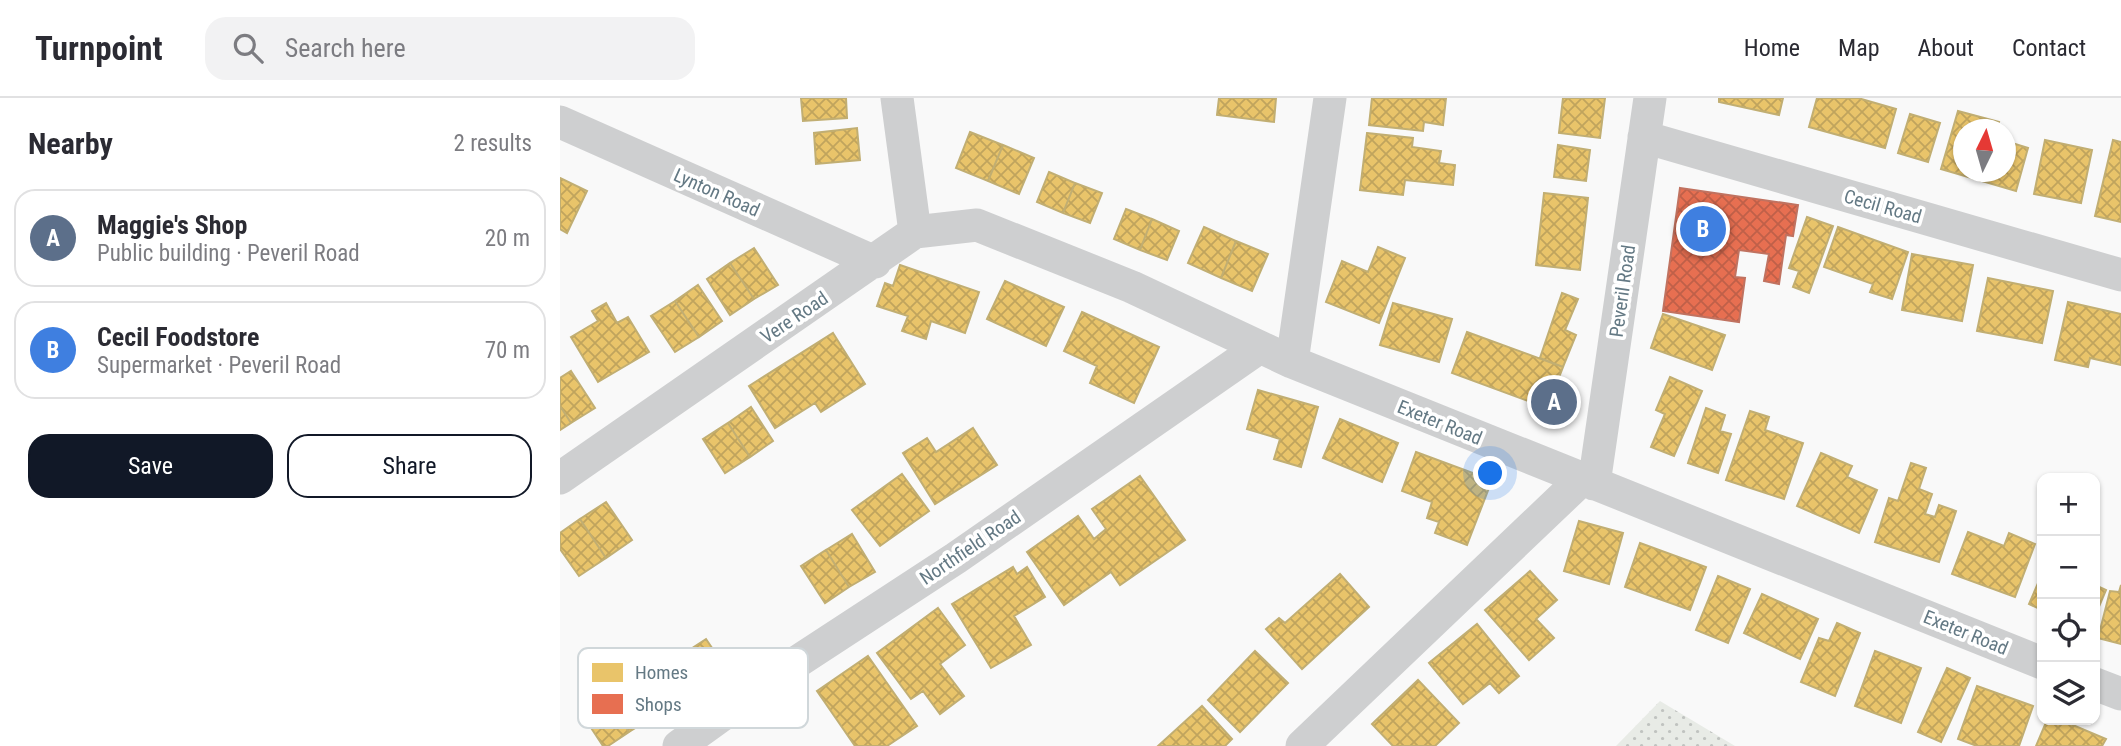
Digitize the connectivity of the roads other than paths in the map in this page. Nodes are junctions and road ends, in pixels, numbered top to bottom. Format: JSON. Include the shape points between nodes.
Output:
{"nodes":[{"id":1,"x":897,"y":98,"type":"edge"},
{"id":2,"x":1330,"y":98,"type":"edge"},
{"id":3,"x":1650,"y":98,"type":"edge"},
{"id":4,"x":560,"y":122,"type":"edge"},
{"id":5,"x":1644,"y":137,"type":"junction"},
{"id":6,"x":915,"y":232,"type":"junction"},
{"id":7,"x":875,"y":262,"type":"junction"},
{"id":8,"x":2121,"y":275,"type":"edge"},
{"id":9,"x":1260,"y":347,"type":"junction"},
{"id":10,"x":1292,"y":362,"type":"junction"},
{"id":11,"x":560,"y":478,"type":"edge"},
{"id":12,"x":1588,"y":482,"type":"junction"},
{"id":13,"x":808,"y":655,"type":"edge"},
{"id":14,"x":2039,"y":662,"type":"edge"},
{"id":15,"x":2100,"y":686,"type":"edge"},
{"id":16,"x":2121,"y":694,"type":"edge"},
{"id":17,"x":704,"y":728,"type":"edge"},
{"id":18,"x":679,"y":746,"type":"edge"},
{"id":19,"x":1302,"y":746,"type":"edge"}],
"edges":[{"from":1,"to":6,"type":"street"},
{"from":2,"to":10,"type":"street"},
{"from":3,"to":5,"type":"street","name":"Peveril Road"},
{"from":4,"to":7,"type":"street","name":"Lynton Road"},
{"from":5,"to":8,"type":"street","name":"Cecil Road"},
{"from":5,"to":12,"type":"street","name":"Peveril Road"},
{"from":6,"to":7,"type":"street","name":"Vere Road"},
{"from":6,"to":9,"type":"street","name":"Exeter Road","via":[[977,225],[1132,288]]},
{"from":7,"to":11,"type":"street","name":"Vere Road"},
{"from":9,"to":10,"type":"street","name":"Exeter Road"},
{"from":9,"to":13,"type":"street","name":"Northfield Road"},
{"from":10,"to":12,"type":"street","name":"Exeter Road"},
{"from":12,"to":14,"type":"street","name":"Exeter Road"},
{"from":12,"to":19,"type":"street"},
{"from":15,"to":16,"type":"street"},
{"from":17,"to":18,"type":"street","name":"Northfield Road"}]}
